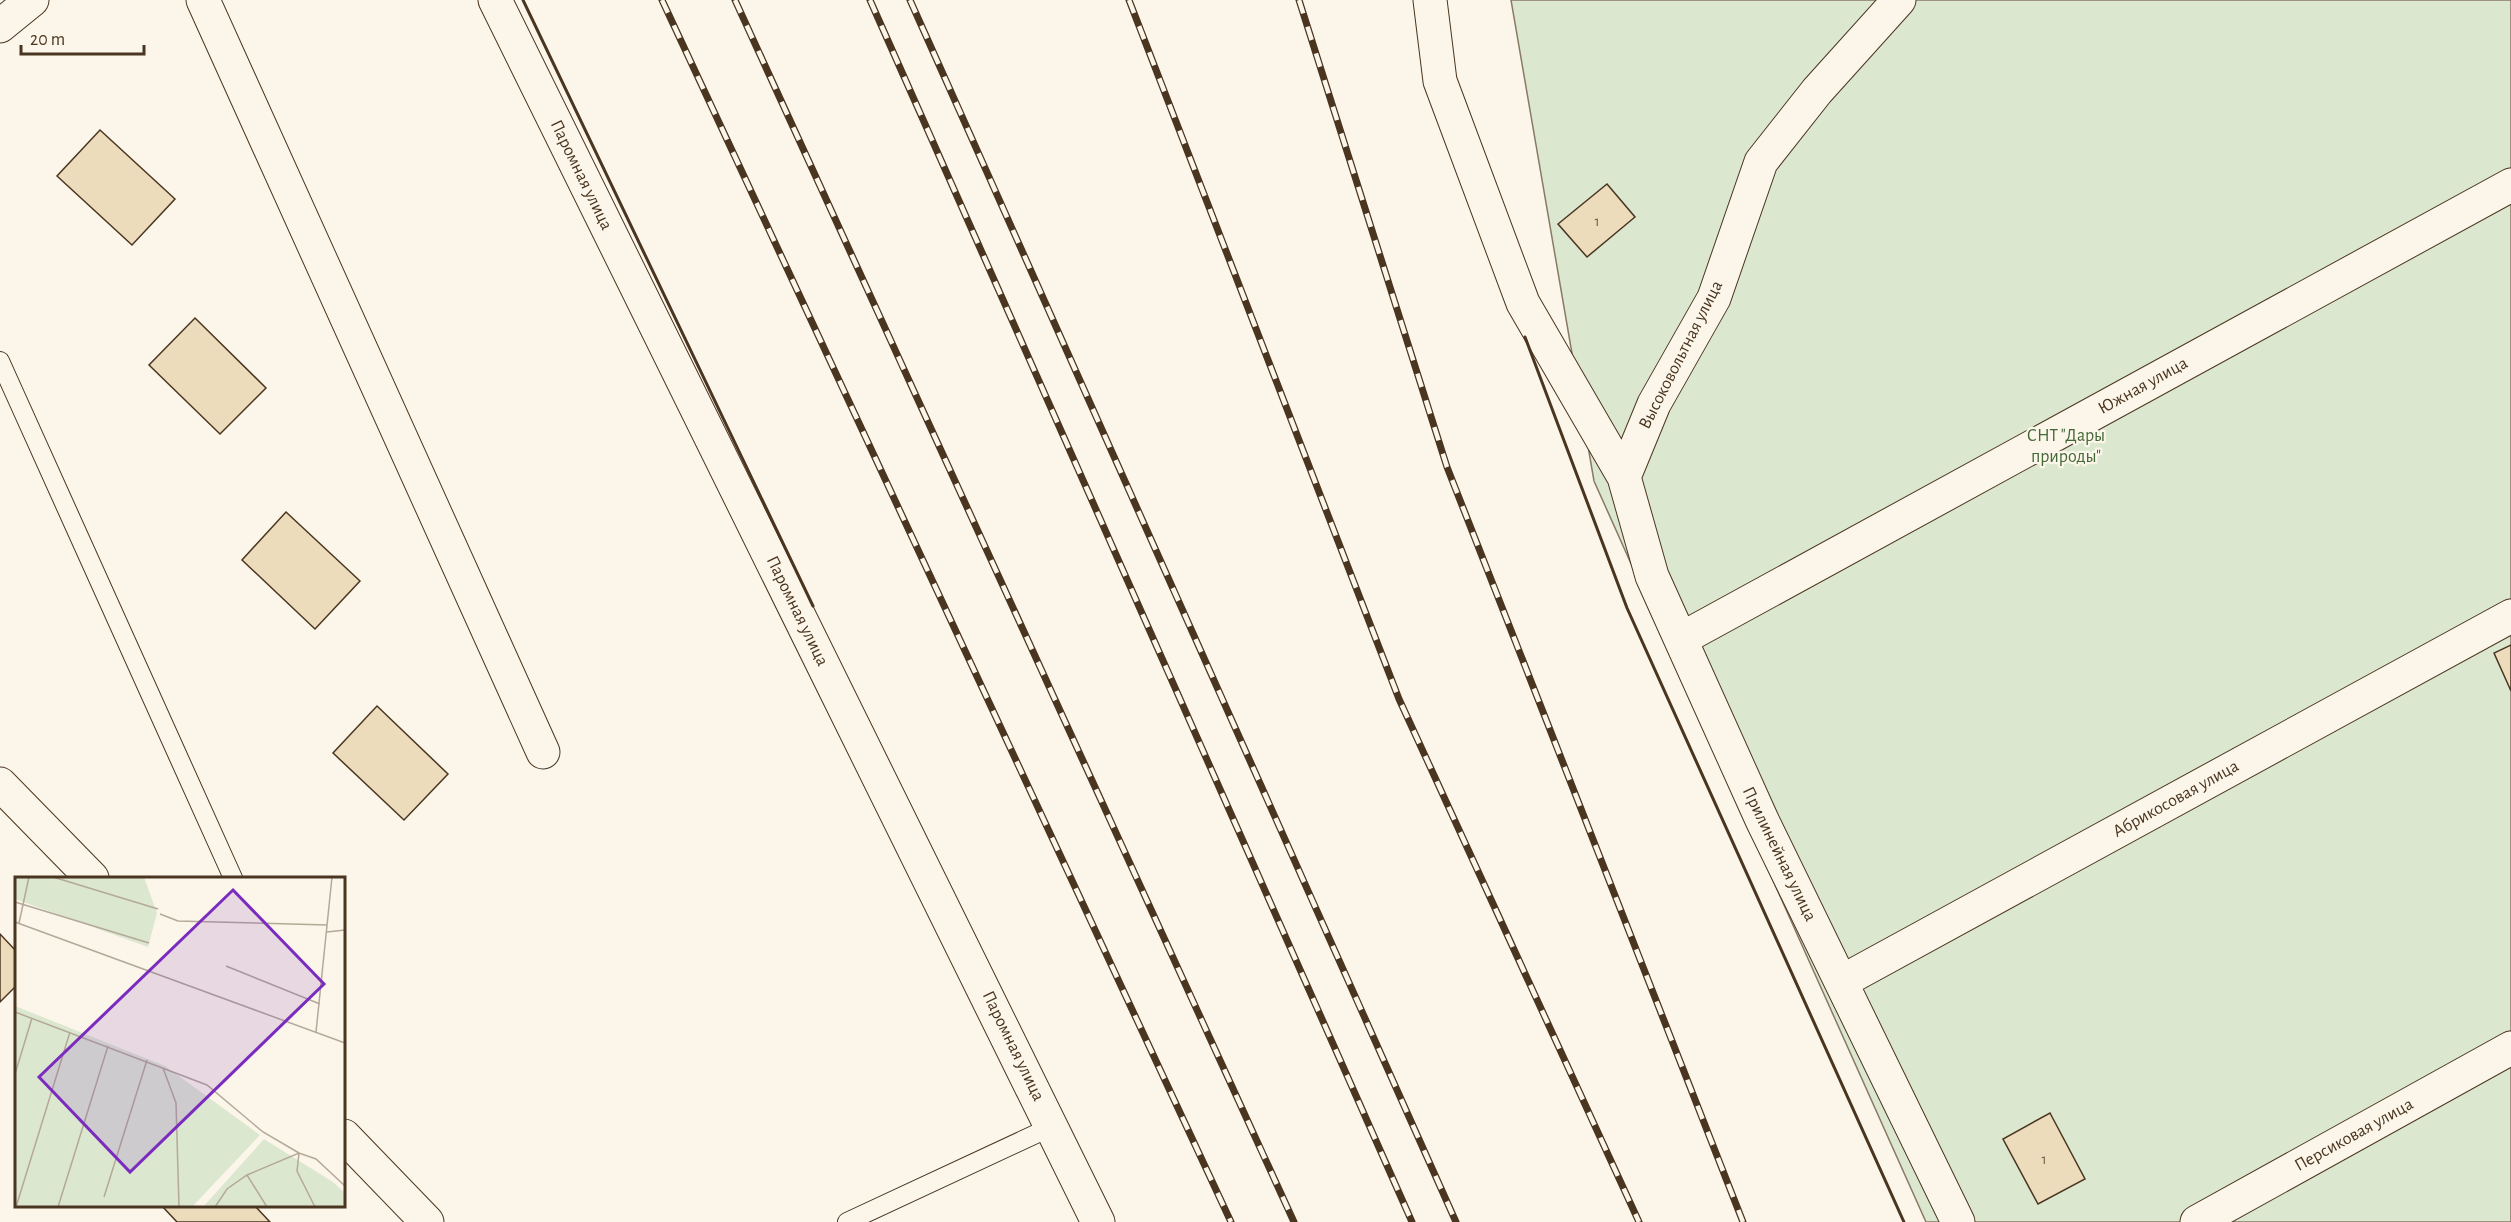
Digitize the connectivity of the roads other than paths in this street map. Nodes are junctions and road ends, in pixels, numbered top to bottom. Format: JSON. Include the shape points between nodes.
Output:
{"nodes":[{"id":1,"x":32,"y":0,"type":"edge"},
{"id":2,"x":203,"y":0,"type":"edge"},
{"id":3,"x":495,"y":0,"type":"edge"},
{"id":4,"x":1430,"y":0,"type":"edge"},
{"id":5,"x":1899,"y":0,"type":"edge"},
{"id":6,"x":0,"y":26,"type":"edge"},
{"id":7,"x":2511,"y":185,"type":"edge"},
{"id":8,"x":0,"y":361,"type":"edge"},
{"id":9,"x":1624,"y":477,"type":"junction"},
{"id":10,"x":2511,"y":616,"type":"edge"},
{"id":11,"x":1681,"y":639,"type":"junction"},
{"id":12,"x":543,"y":752,"type":"dead end"},
{"id":13,"x":0,"y":784,"type":"edge"},
{"id":14,"x":90,"y":877,"type":"edge"},
{"id":15,"x":232,"y":877,"type":"edge"},
{"id":16,"x":1841,"y":982,"type":"junction"},
{"id":17,"x":2511,"y":1048,"type":"edge"},
{"id":18,"x":1053,"y":1126,"type":"junction"},
{"id":19,"x":345,"y":1137,"type":"edge"},
{"id":20,"x":427,"y":1222,"type":"edge"},
{"id":21,"x":847,"y":1222,"type":"edge"},
{"id":22,"x":1098,"y":1222,"type":"edge"},
{"id":23,"x":1958,"y":1222,"type":"edge"},
{"id":24,"x":2197,"y":1222,"type":"edge"}],
"edges":[{"from":1,"to":6,"type":"street"},
{"from":2,"to":12,"type":"street"},
{"from":3,"to":18,"type":"street","name":"Паромная улица"},
{"from":4,"to":9,"type":"street","name":"Прилинейная улица","via":[[1440,81],[1523,303]]},
{"from":5,"to":9,"type":"street","name":"Высоковольтная улица","via":[[1817,91],[1761,162],[1714,298],[1654,404]]},
{"from":7,"to":11,"type":"street","name":"Южная улица"},
{"from":8,"to":15,"type":"lane"},
{"from":9,"to":11,"type":"street","name":"Прилинейная улица","via":[[1652,576]]},
{"from":10,"to":16,"type":"street","name":"Абрикосовая улица"},
{"from":11,"to":16,"type":"street","name":"Прилинейная улица","via":[[1762,820]]},
{"from":13,"to":14,"type":"street"},
{"from":16,"to":23,"type":"street","name":"Прилинейная улица"},
{"from":17,"to":24,"type":"street","name":"Персиковая улица"},
{"from":18,"to":21,"type":"lane"},
{"from":18,"to":22,"type":"street","name":"Паромная улица"},
{"from":19,"to":20,"type":"street"}]}
